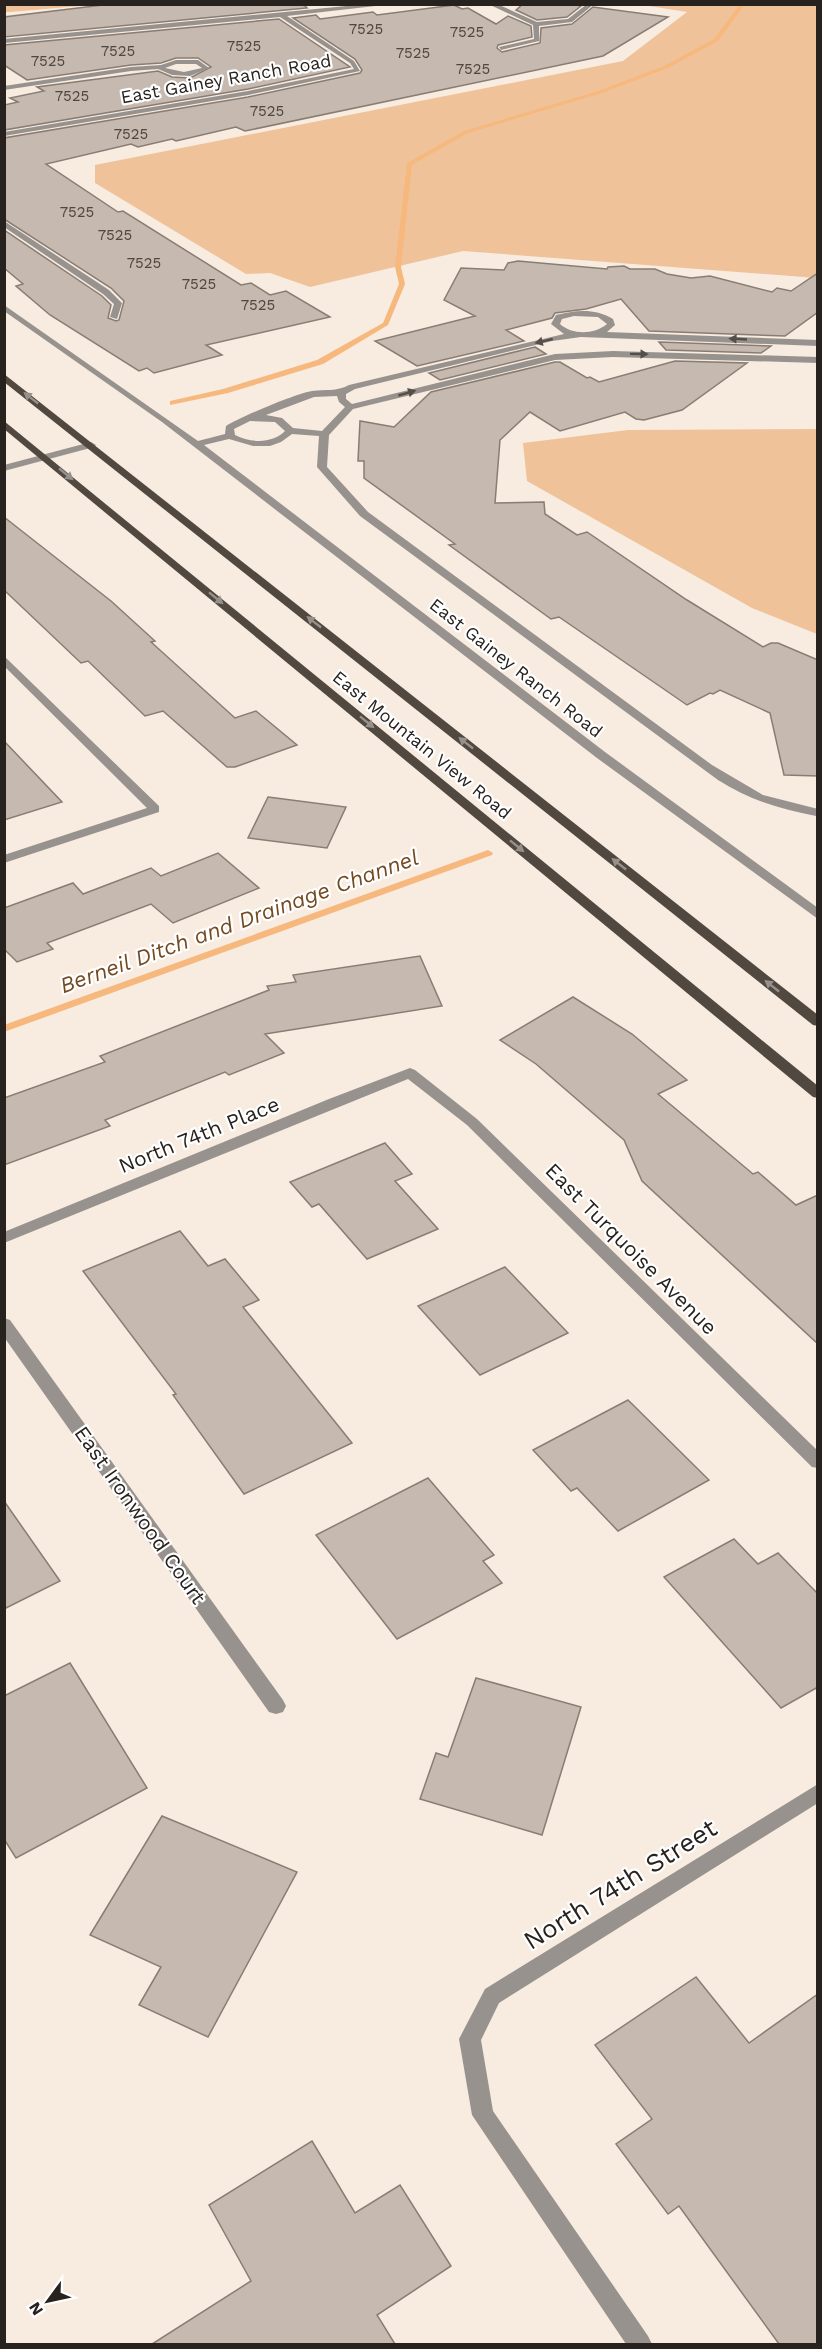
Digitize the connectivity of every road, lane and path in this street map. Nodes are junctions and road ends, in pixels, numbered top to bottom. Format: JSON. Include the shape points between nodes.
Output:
{"nodes":[{"id":1,"x":390,"y":4,"type":"edge"},
{"id":2,"x":491,"y":4,"type":"edge"},
{"id":3,"x":591,"y":4,"type":"edge"},
{"id":4,"x":281,"y":15,"type":"junction"},
{"id":5,"x":536,"y":24,"type":"junction"},
{"id":6,"x":4,"y":41,"type":"edge"},
{"id":7,"x":501,"y":48,"type":"dead end"},
{"id":8,"x":162,"y":67,"type":"junction"},
{"id":9,"x":4,"y":88,"type":"edge"},
{"id":10,"x":4,"y":134,"type":"edge"},
{"id":11,"x":4,"y":224,"type":"edge"},
{"id":12,"x":4,"y":307,"type":"edge"},
{"id":13,"x":114,"y":317,"type":"dead end"},
{"id":14,"x":588,"y":334,"type":"junction"},
{"id":15,"x":612,"y":335,"type":"junction"},
{"id":16,"x":765,"y":340,"type":"junction"},
{"id":17,"x":818,"y":343,"type":"edge"},
{"id":18,"x":614,"y":354,"type":"junction"},
{"id":19,"x":761,"y":358,"type":"junction"},
{"id":20,"x":818,"y":360,"type":"edge"},
{"id":21,"x":447,"y":364,"type":"junction"},
{"id":22,"x":468,"y":376,"type":"junction"},
{"id":23,"x":4,"y":377,"type":"edge"},
{"id":24,"x":341,"y":393,"type":"junction"},
{"id":25,"x":350,"y":407,"type":"junction"},
{"id":26,"x":250,"y":418,"type":"junction"},
{"id":27,"x":4,"y":424,"type":"edge"},
{"id":28,"x":290,"y":431,"type":"junction"},
{"id":29,"x":324,"y":434,"type":"junction"},
{"id":30,"x":230,"y":436,"type":"junction"},
{"id":31,"x":196,"y":444,"type":"junction"},
{"id":32,"x":91,"y":445,"type":"junction"},
{"id":33,"x":45,"y":457,"type":"junction"},
{"id":34,"x":4,"y":468,"type":"edge"},
{"id":35,"x":4,"y":659,"type":"edge"},
{"id":36,"x":817,"y":815,"type":"edge"},
{"id":37,"x":4,"y":859,"type":"edge"},
{"id":38,"x":818,"y":915,"type":"edge"},
{"id":39,"x":818,"y":1022,"type":"edge"},
{"id":40,"x":410,"y":1073,"type":"joint"},
{"id":41,"x":818,"y":1094,"type":"edge"},
{"id":42,"x":4,"y":1238,"type":"edge"},
{"id":43,"x":4,"y":1324,"type":"edge"},
{"id":44,"x":818,"y":1462,"type":"edge"},
{"id":45,"x":276,"y":1707,"type":"dead end"},
{"id":46,"x":818,"y":1792,"type":"edge"},
{"id":47,"x":640,"y":2344,"type":"edge"}],
"edges":[{"from":1,"to":4,"type":"street"},
{"from":2,"to":5,"type":"street"},
{"from":3,"to":5,"type":"street","via":[[570,21]]},
{"from":4,"to":6,"type":"street"},
{"from":4,"to":10,"type":"street","name":"East Gainey Ranch Road","via":[[352,62],[358,70],[248,93]]},
{"from":5,"to":7,"type":"street","via":[[537,40]]},
{"from":8,"to":8,"type":"street","via":[[163,71],[180,74],[206,68],[191,61]]},
{"from":8,"to":9,"type":"street","name":"East Gainey Ranch Road"},
{"from":11,"to":13,"type":"street","via":[[106,292],[118,303]]},
{"from":12,"to":31,"type":"street","name":"East Gainey Ranch Road"},
{"from":14,"to":14,"type":"street","via":[[608,328],[610,321],[583,313],[555,320],[562,330]]},
{"from":14,"to":15,"type":"street"},
{"from":14,"to":21,"type":"street","one_way":true,"via":[[552,338]]},
{"from":16,"to":15,"type":"street","one_way":true},
{"from":15,"to":18,"type":"street"},
{"from":16,"to":17,"type":"street"},
{"from":16,"to":19,"type":"street"},
{"from":18,"to":19,"type":"street","one_way":true},
{"from":18,"to":22,"type":"street","via":[[555,357]]},
{"from":19,"to":20,"type":"street"},
{"from":21,"to":22,"type":"street"},
{"from":21,"to":24,"type":"street"},
{"from":25,"to":22,"type":"street","one_way":true},
{"from":32,"to":23,"type":"main road","name":"East Mountain View Road","one_way":true},
{"from":24,"to":25,"type":"street"},
{"from":24,"to":26,"type":"street","via":[[313,394]]},
{"from":25,"to":29,"type":"street"},
{"from":26,"to":28,"type":"street","via":[[279,420]]},
{"from":26,"to":30,"type":"street","via":[[229,428]]},
{"from":27,"to":33,"type":"main road","name":"East Mountain View Road"},
{"from":28,"to":29,"type":"street"},
{"from":28,"to":30,"type":"street","via":[[281,439],[263,443],[243,442]]},
{"from":29,"to":36,"type":"street","name":"East Gainey Ranch Road","via":[[322,467],[364,514],[745,793]]},
{"from":30,"to":31,"type":"street"},
{"from":31,"to":38,"type":"street","name":"East Gainey Ranch Road","via":[[601,755]]},
{"from":32,"to":33,"type":"street"},
{"from":39,"to":32,"type":"main road","name":"East Mountain View Road","one_way":true},
{"from":33,"to":34,"type":"street"},
{"from":33,"to":41,"type":"main road","name":"East Mountain View Road","one_way":true},
{"from":35,"to":37,"type":"street","via":[[155,809]]},
{"from":40,"to":42,"type":"street","name":"North 74th Place"},
{"from":40,"to":44,"type":"street","name":"East Turquoise Avenue","via":[[472,1122]]},
{"from":43,"to":45,"type":"street","name":"East Ironwood Court"},
{"from":46,"to":47,"type":"street","name":"North 74th Street","via":[[492,1996],[470,2039],[483,2115]]}]}
